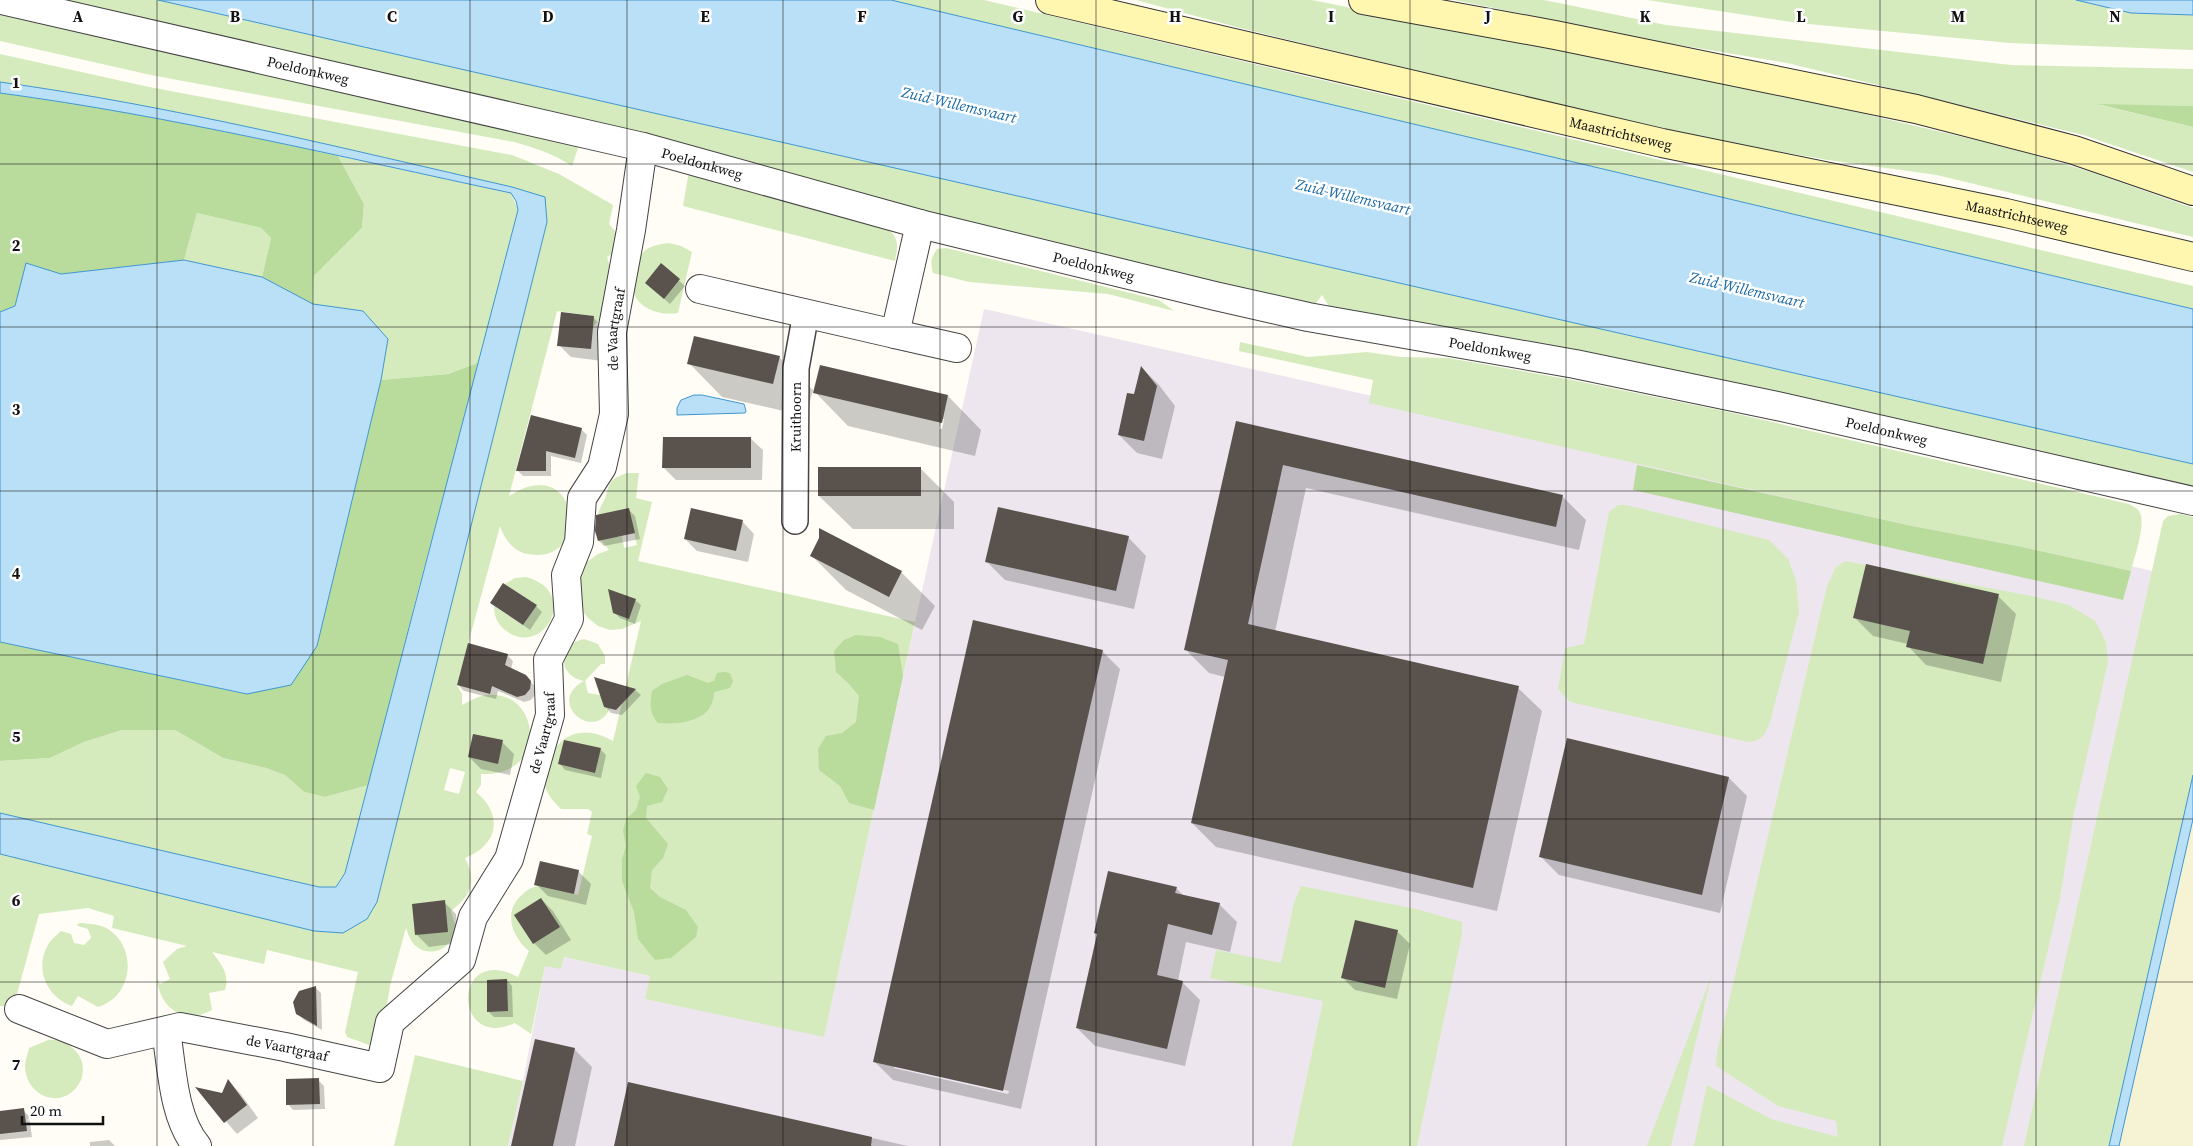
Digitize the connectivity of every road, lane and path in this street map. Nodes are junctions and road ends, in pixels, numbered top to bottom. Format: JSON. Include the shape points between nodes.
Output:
{"nodes":[{"id":1,"x":2,"y":0,"type":"edge"},
{"id":2,"x":1050,"y":0,"type":"edge"},
{"id":3,"x":1363,"y":0,"type":"edge"},
{"id":4,"x":643,"y":148,"type":"junction"},
{"id":5,"x":2193,"y":191,"type":"edge"},
{"id":6,"x":920,"y":224,"type":"junction"},
{"id":7,"x":2193,"y":256,"type":"edge"},
{"id":8,"x":700,"y":289,"type":"dead end"},
{"id":9,"x":806,"y":313,"type":"junction"},
{"id":10,"x":895,"y":334,"type":"junction"},
{"id":11,"x":958,"y":348,"type":"dead end"},
{"id":12,"x":2193,"y":501,"type":"edge"},
{"id":13,"x":795,"y":522,"type":"dead end"},
{"id":14,"x":19,"y":1009,"type":"dead end"},
{"id":15,"x":166,"y":1031,"type":"junction"},
{"id":16,"x":197,"y":1146,"type":"edge"}],
"edges":[{"from":1,"to":4,"type":"street","name":"Poeldonkweg"},
{"from":2,"to":7,"type":"main road","name":"Maastrichtseweg","via":[[1662,143],[2006,213]]},
{"from":3,"to":5,"type":"main road","via":[[1565,37],[1916,109],[2074,150]]},
{"from":4,"to":6,"type":"street","name":"Poeldonkweg"},
{"from":4,"to":15,"type":"street","name":"de Vaartgraaf","via":[[612,332],[614,414],[602,467],[582,498],[579,542],[566,575],[569,619],[548,660],[550,715],[509,858],[473,917],[461,960],[390,1022],[380,1068],[180,1027]]},
{"from":6,"to":10,"type":"street"},
{"from":6,"to":12,"type":"street","name":"Poeldonkweg","via":[[1308,317],[1613,372],[1777,406]]},
{"from":8,"to":9,"type":"street"},
{"from":9,"to":10,"type":"street"},
{"from":9,"to":13,"type":"street","name":"Kruithoorn","via":[[796,368]]},
{"from":10,"to":11,"type":"street"},
{"from":14,"to":15,"type":"street","name":"de Vaartgraaf","via":[[107,1044]]},
{"from":15,"to":16,"type":"street","via":[[179,1113],[187,1135]]}]}
